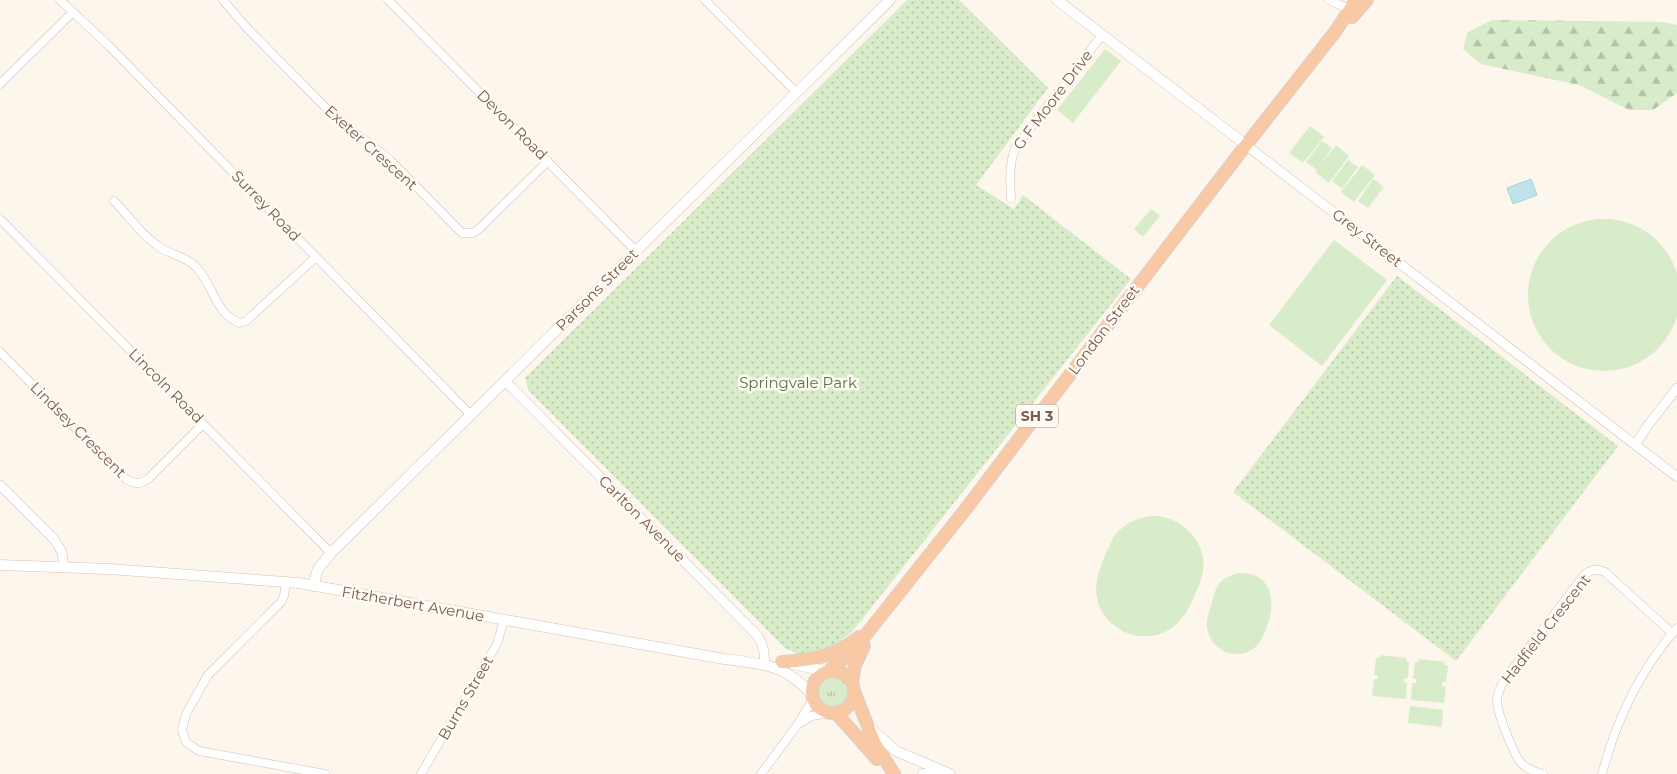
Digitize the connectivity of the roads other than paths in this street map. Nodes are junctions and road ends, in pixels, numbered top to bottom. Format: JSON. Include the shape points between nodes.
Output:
{"nodes":[{"id":1,"x":60,"y":0,"type":"edge"},
{"id":2,"x":223,"y":0,"type":"edge"},
{"id":3,"x":388,"y":0,"type":"edge"},
{"id":4,"x":705,"y":0,"type":"edge"},
{"id":5,"x":890,"y":0,"type":"edge"},
{"id":6,"x":1057,"y":0,"type":"edge"},
{"id":7,"x":1329,"y":0,"type":"edge"},
{"id":8,"x":1367,"y":0,"type":"edge"},
{"id":9,"x":1352,"y":4,"type":"edge"},
{"id":10,"x":72,"y":13,"type":"junction"},
{"id":11,"x":1335,"y":32,"type":"junction"},
{"id":12,"x":1102,"y":35,"type":"junction"},
{"id":13,"x":1,"y":82,"type":"edge"},
{"id":14,"x":796,"y":92,"type":"junction"},
{"id":15,"x":1246,"y":145,"type":"junction"},
{"id":16,"x":548,"y":161,"type":"junction"},
{"id":17,"x":1011,"y":198,"type":"dead end"},
{"id":18,"x":114,"y":201,"type":"dead end"},
{"id":19,"x":0,"y":219,"type":"edge"},
{"id":20,"x":636,"y":251,"type":"junction"},
{"id":21,"x":316,"y":257,"type":"junction"},
{"id":22,"x":0,"y":352,"type":"edge"},
{"id":23,"x":505,"y":381,"type":"junction"},
{"id":24,"x":1677,"y":388,"type":"edge"},
{"id":25,"x":470,"y":414,"type":"junction"},
{"id":26,"x":203,"y":424,"type":"junction"},
{"id":27,"x":1635,"y":445,"type":"junction"},
{"id":28,"x":1677,"y":477,"type":"edge"},
{"id":29,"x":0,"y":485,"type":"edge"},
{"id":30,"x":331,"y":553,"type":"junction"},
{"id":31,"x":0,"y":566,"type":"edge"},
{"id":32,"x":64,"y":567,"type":"junction"},
{"id":33,"x":286,"y":582,"type":"junction"},
{"id":34,"x":313,"y":586,"type":"junction"},
{"id":35,"x":504,"y":620,"type":"junction"},
{"id":36,"x":871,"y":628,"type":"junction"},
{"id":37,"x":1675,"y":630,"type":"edge"},
{"id":38,"x":782,"y":662,"type":"junction"},
{"id":39,"x":765,"y":664,"type":"junction"},
{"id":40,"x":828,"y":670,"type":"junction"},
{"id":41,"x":853,"y":686,"type":"junction"},
{"id":42,"x":812,"y":697,"type":"junction"},
{"id":43,"x":833,"y":713,"type":"junction"},
{"id":44,"x":798,"y":724,"type":"junction"},
{"id":45,"x":867,"y":725,"type":"junction"},
{"id":46,"x":947,"y":773,"type":"edge"},
{"id":47,"x":325,"y":774,"type":"edge"},
{"id":48,"x":422,"y":774,"type":"edge"},
{"id":49,"x":761,"y":774,"type":"edge"},
{"id":50,"x":893,"y":774,"type":"edge"},
{"id":51,"x":923,"y":774,"type":"edge"},
{"id":52,"x":1543,"y":774,"type":"edge"},
{"id":53,"x":1602,"y":774,"type":"edge"}],
"edges":[{"from":1,"to":10,"type":"street","name":"Surrey Road"},
{"from":2,"to":16,"type":"street","name":"Exeter Crescent","via":[[335,117],[390,160],[462,233],[473,233],[480,228]]},
{"from":3,"to":16,"type":"street","name":"Devon Road"},
{"from":4,"to":14,"type":"street"},
{"from":5,"to":14,"type":"main road","name":"Parsons Street"},
{"from":6,"to":12,"type":"main road","name":"Grey Street"},
{"from":7,"to":9,"type":"street"},
{"from":8,"to":11,"type":"highway","name":"London Street","number":"SH 3"},
{"from":9,"to":11,"type":"highway","name":"London Street","number":"SH 3"},
{"from":10,"to":13,"type":"street"},
{"from":10,"to":21,"type":"street","name":"Surrey Road","via":[[109,46]]},
{"from":11,"to":15,"type":"highway","name":"London Street","number":"SH 3"},
{"from":12,"to":15,"type":"main road","name":"Grey Street"},
{"from":12,"to":17,"type":"street","name":"G F Moore Drive","via":[[1015,148],[1010,172]]},
{"from":14,"to":20,"type":"main road","name":"Parsons Street"},
{"from":15,"to":27,"type":"street","name":"Grey Street"},
{"from":15,"to":36,"type":"highway","name":"London Street","number":"SH 3","via":[[966,510]]},
{"from":16,"to":20,"type":"street","name":"Devon Road"},
{"from":18,"to":21,"type":"street","via":[[149,239],[186,258],[196,267],[225,314],[240,323]]},
{"from":19,"to":26,"type":"street","name":"Lincoln Road"},
{"from":20,"to":23,"type":"main road","name":"Parsons Street"},
{"from":21,"to":25,"type":"street","name":"Surrey Road"},
{"from":22,"to":26,"type":"street","name":"Lindsey Crescent","via":[[126,479],[134,483],[148,479]]},
{"from":23,"to":25,"type":"main road","name":"Parsons Street"},
{"from":23,"to":39,"type":"street","name":"Carlton Avenue","via":[[757,635],[763,643]]},
{"from":24,"to":27,"type":"street"},
{"from":25,"to":30,"type":"main road","name":"Parsons Street"},
{"from":26,"to":30,"type":"street","name":"Lincoln Road"},
{"from":27,"to":28,"type":"street","name":"Grey Street"},
{"from":29,"to":32,"type":"street","via":[[54,539],[62,552]]},
{"from":30,"to":34,"type":"main road","name":"Parsons Street","via":[[318,568]]},
{"from":31,"to":32,"type":"main road","name":"Fitzherbert Avenue"},
{"from":32,"to":33,"type":"main road","name":"Fitzherbert Avenue"},
{"from":33,"to":34,"type":"main road","name":"Fitzherbert Avenue"},
{"from":33,"to":47,"type":"street","via":[[281,602],[208,675],[186,714],[182,730],[186,742],[199,751]]},
{"from":34,"to":35,"type":"main road","name":"Fitzherbert Avenue"},
{"from":35,"to":39,"type":"main road","name":"Fitzherbert Avenue"},
{"from":35,"to":48,"type":"street","name":"Burns Street","via":[[497,644]]},
{"from":36,"to":38,"type":"highway","via":[[850,644],[821,658]]},
{"from":36,"to":40,"type":"highway","name":"London Street","number":"SH 3","via":[[853,652]]},
{"from":36,"to":41,"type":"highway","name":"London Street","number":"SH 3","via":[[855,665]]},
{"from":37,"to":52,"type":"street","name":"Hadfield Crescent","via":[[1605,572],[1596,569],[1585,574],[1505,679],[1498,695],[1498,709],[1516,754],[1526,767]]},
{"from":37,"to":53,"type":"street","via":[[1636,687],[1609,747]]},
{"from":38,"to":39,"type":"main road"},
{"from":38,"to":40,"type":"main road"},
{"from":39,"to":42,"type":"main road","name":"Fitzherbert Avenue","via":[[792,676]]},
{"from":40,"to":41,"type":"highway","via":[[842,673]]},
{"from":40,"to":42,"type":"highway","number":"SH 3","via":[[819,675],[813,685]]},
{"from":41,"to":43,"type":"highway","number":"SH 3","via":[[854,697],[848,707]]},
{"from":41,"to":45,"type":"highway"},
{"from":42,"to":43,"type":"highway","via":[[822,711]]},
{"from":42,"to":44,"type":"street"},
{"from":43,"to":44,"type":"street","via":[[812,716]]},
{"from":43,"to":50,"type":"highway"},
{"from":44,"to":49,"type":"street"},
{"from":45,"to":46,"type":"main road","via":[[896,751]]},
{"from":45,"to":50,"type":"highway"},
{"from":46,"to":51,"type":"main road"}]}
